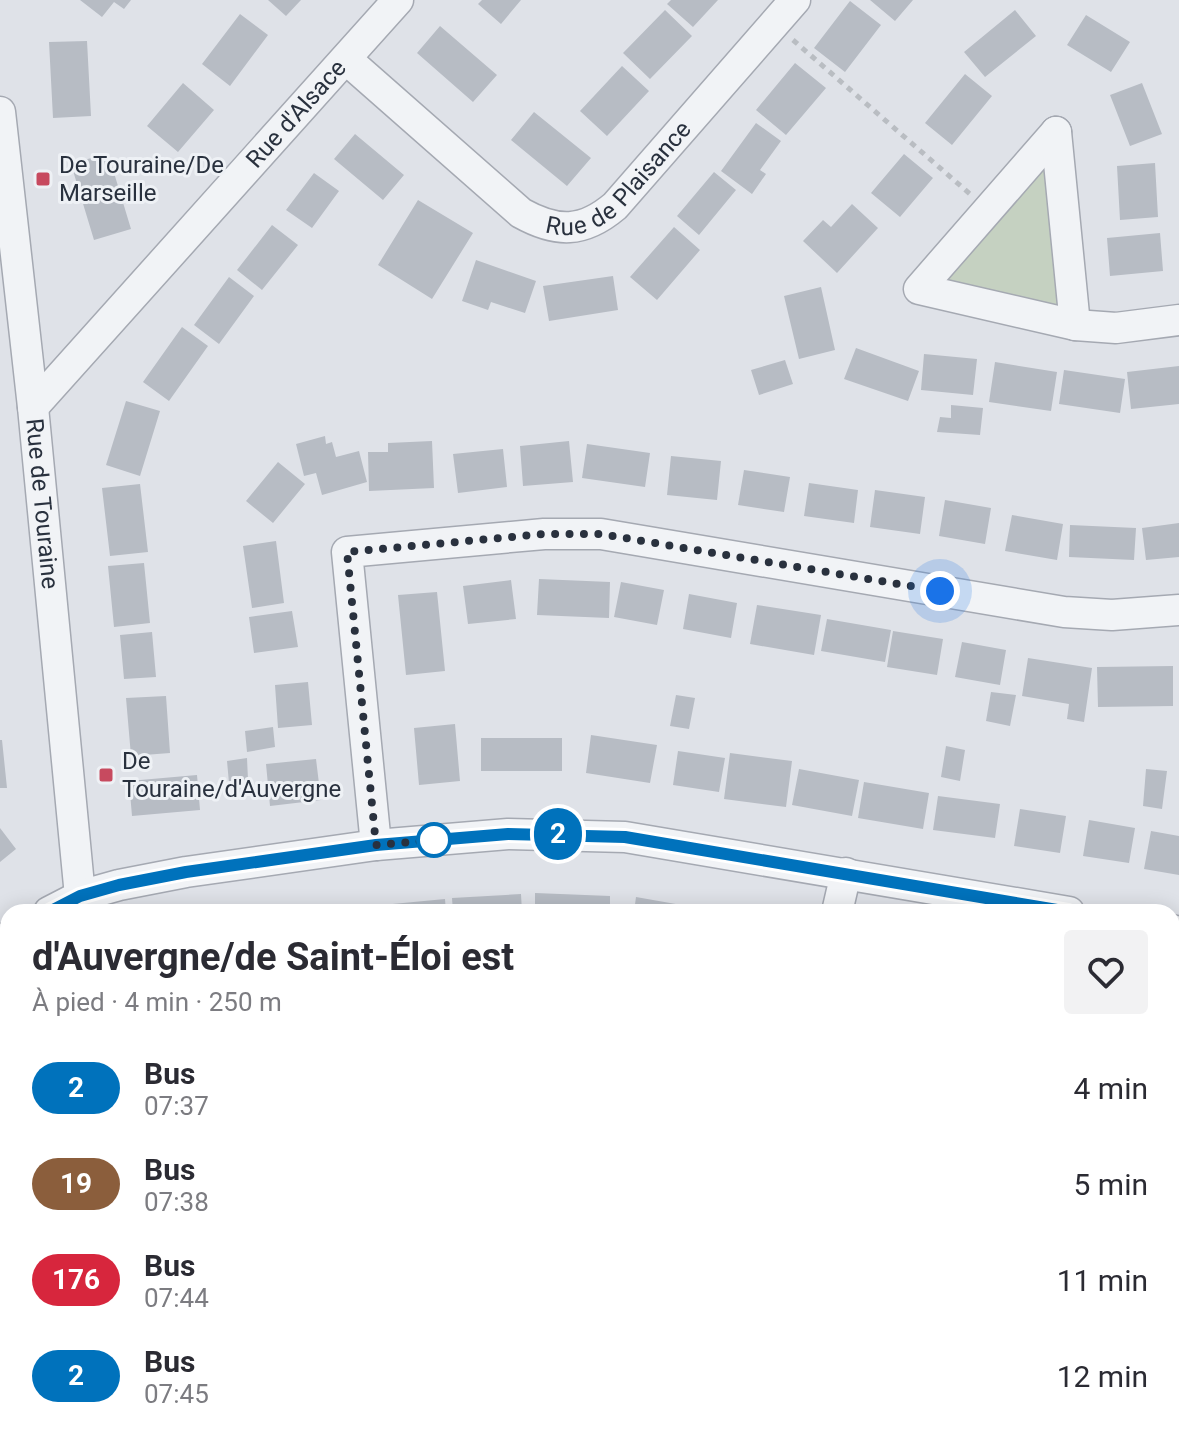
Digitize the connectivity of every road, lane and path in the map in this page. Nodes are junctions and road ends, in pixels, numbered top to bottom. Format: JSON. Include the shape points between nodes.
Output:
{"nodes":[{"id":1,"x":398,"y":0,"type":"edge"},
{"id":2,"x":795,"y":0,"type":"edge"},
{"id":3,"x":774,"y":23,"type":"junction"},
{"id":4,"x":346,"y":59,"type":"junction"},
{"id":5,"x":0,"y":112,"type":"edge"},
{"id":6,"x":4,"y":202,"type":"edge"},
{"id":7,"x":988,"y":210,"type":"junction"},
{"id":8,"x":1179,"y":320,"type":"edge"},
{"id":9,"x":1075,"y":325,"type":"junction"},
{"id":10,"x":33,"y":407,"type":"junction"},
{"id":11,"x":1179,"y":610,"type":"edge"},
{"id":12,"x":376,"y":845,"type":"junction"},
{"id":13,"x":846,"y":873,"type":"junction"},
{"id":14,"x":80,"y":896,"type":"junction"},
{"id":15,"x":64,"y":904,"type":"edge"},
{"id":16,"x":839,"y":904,"type":"edge"},
{"id":17,"x":1023,"y":904,"type":"edge"}],
"edges":[{"from":1,"to":4,"type":"street","name":"Rue d'Alsace"},
{"from":2,"to":3,"type":"street","name":"Rue de Plaisance"},
{"from":3,"to":4,"type":"street","name":"Rue de Plaisance","via":[[615,206],[593,222],[568,228],[521,213]]},
{"from":3,"to":7,"type":"path"},
{"from":4,"to":10,"type":"street","name":"Rue d'Alsace"},
{"from":5,"to":6,"type":"street","name":"Rue de Touraine"},
{"from":6,"to":10,"type":"street","name":"Rue de Touraine"},
{"from":7,"to":9,"type":"street","via":[[919,289]]},
{"from":7,"to":9,"type":"street","via":[[1056,132]]},
{"from":8,"to":9,"type":"street","via":[[1116,328]]},
{"from":10,"to":14,"type":"street","name":"Rue de Touraine"},
{"from":11,"to":12,"type":"street","via":[[1064,612],[601,534],[544,534],[347,552]]},
{"from":12,"to":13,"type":"street","via":[[508,834],[613,837]]},
{"from":12,"to":14,"type":"street","via":[[174,874]]},
{"from":13,"to":16,"type":"street"},
{"from":13,"to":17,"type":"street"},
{"from":14,"to":15,"type":"street"}]}
